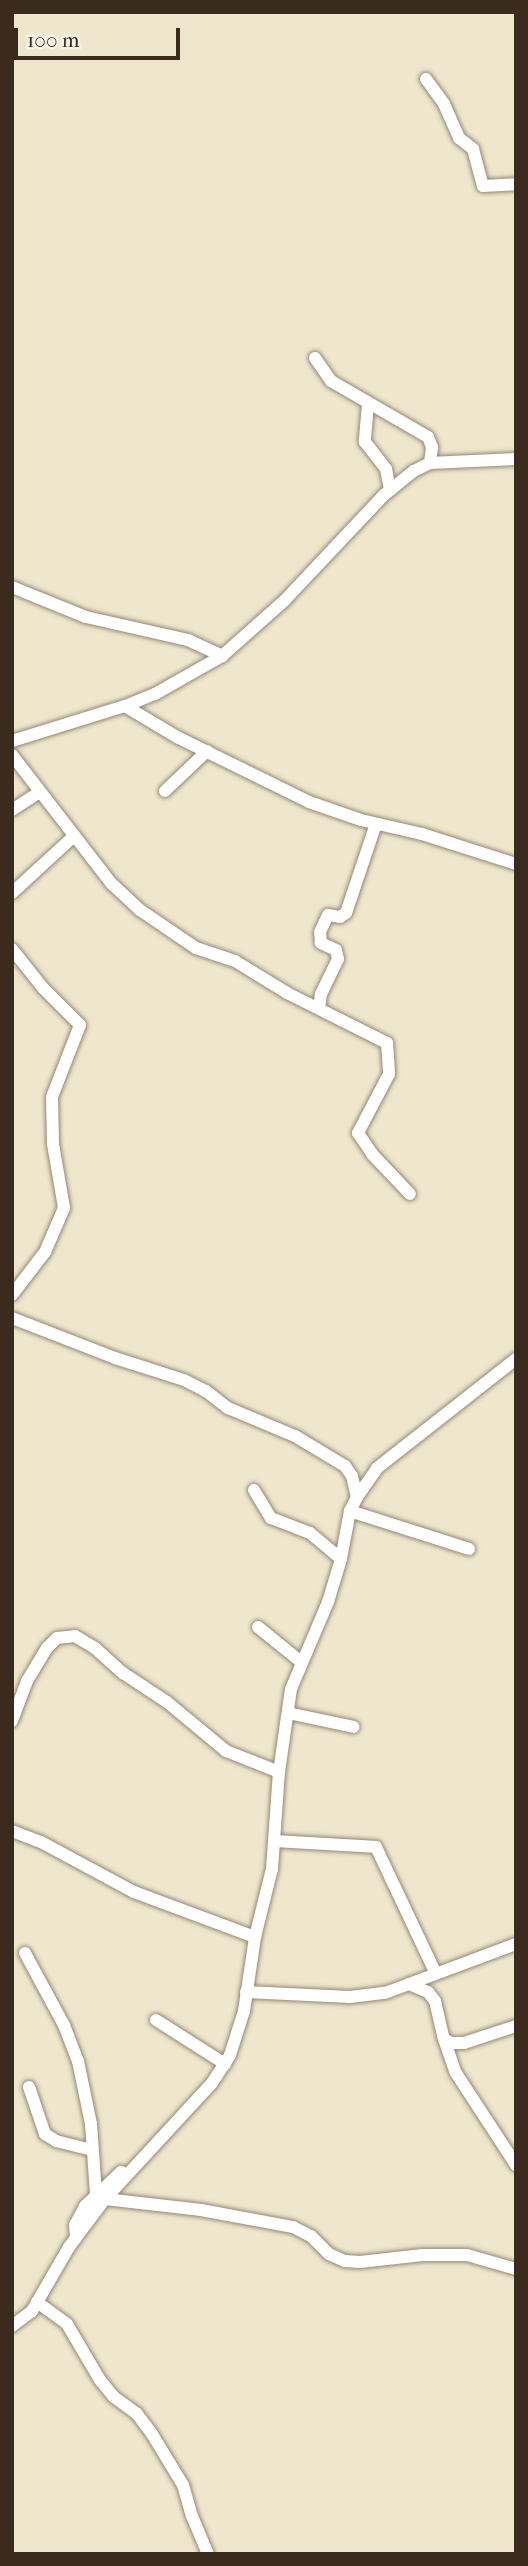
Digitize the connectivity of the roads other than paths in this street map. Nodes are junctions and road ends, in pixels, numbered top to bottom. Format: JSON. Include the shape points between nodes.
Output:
{"nodes":[{"id":1,"x":426,"y":79,"type":"dead end"},
{"id":2,"x":516,"y":184,"type":"edge"},
{"id":3,"x":315,"y":358,"type":"dead end"},
{"id":4,"x":368,"y":404,"type":"junction"},
{"id":5,"x":516,"y":459,"type":"edge"},
{"id":6,"x":430,"y":463,"type":"junction"},
{"id":7,"x":390,"y":489,"type":"junction"},
{"id":8,"x":12,"y":587,"type":"edge"},
{"id":9,"x":222,"y":656,"type":"junction"},
{"id":10,"x":125,"y":706,"type":"junction"},
{"id":11,"x":12,"y":741,"type":"edge"},
{"id":12,"x":207,"y":751,"type":"junction"},
{"id":13,"x":12,"y":755,"type":"edge"},
{"id":14,"x":40,"y":792,"type":"junction"},
{"id":15,"x":165,"y":792,"type":"dead end"},
{"id":16,"x":12,"y":810,"type":"edge"},
{"id":17,"x":376,"y":824,"type":"junction"},
{"id":18,"x":74,"y":836,"type":"junction"},
{"id":19,"x":516,"y":864,"type":"edge"},
{"id":20,"x":12,"y":893,"type":"edge"},
{"id":21,"x":12,"y":949,"type":"edge"},
{"id":22,"x":319,"y":1008,"type":"junction"},
{"id":23,"x":410,"y":1194,"type":"dead end"},
{"id":24,"x":12,"y":1295,"type":"edge"},
{"id":25,"x":12,"y":1318,"type":"edge"},
{"id":26,"x":516,"y":1359,"type":"edge"},
{"id":27,"x":254,"y":1490,"type":"dead end"},
{"id":28,"x":357,"y":1497,"type":"junction"},
{"id":29,"x":350,"y":1511,"type":"junction"},
{"id":30,"x":469,"y":1549,"type":"dead end"},
{"id":31,"x":341,"y":1559,"type":"junction"},
{"id":32,"x":258,"y":1627,"type":"dead end"},
{"id":33,"x":301,"y":1662,"type":"junction"},
{"id":34,"x":288,"y":1713,"type":"junction"},
{"id":35,"x":12,"y":1721,"type":"edge"},
{"id":36,"x":354,"y":1727,"type":"dead end"},
{"id":37,"x":279,"y":1772,"type":"junction"},
{"id":38,"x":12,"y":1831,"type":"edge"},
{"id":39,"x":276,"y":1841,"type":"junction"},
{"id":40,"x":255,"y":1937,"type":"junction"},
{"id":41,"x":516,"y":1944,"type":"edge"},
{"id":42,"x":26,"y":1954,"type":"dead end"},
{"id":43,"x":436,"y":1974,"type":"junction"},
{"id":44,"x":409,"y":1983,"type":"junction"},
{"id":45,"x":246,"y":1992,"type":"junction"},
{"id":46,"x":156,"y":2020,"type":"dead end"},
{"id":47,"x":516,"y":2026,"type":"edge"},
{"id":48,"x":444,"y":2039,"type":"junction"},
{"id":49,"x":225,"y":2064,"type":"junction"},
{"id":50,"x":29,"y":2087,"type":"dead end"},
{"id":51,"x":92,"y":2150,"type":"junction"},
{"id":52,"x":514,"y":2160,"type":"edge"},
{"id":53,"x":101,"y":2196,"type":"junction"},
{"id":54,"x":516,"y":2269,"type":"edge"},
{"id":55,"x":37,"y":2302,"type":"junction"},
{"id":56,"x":12,"y":2326,"type":"edge"},
{"id":57,"x":208,"y":2554,"type":"edge"}],
"edges":[{"from":1,"to":2,"type":"street","via":[[444,104],[459,138],[473,149],[483,186]]},
{"from":3,"to":4,"type":"street","via":[[331,381]]},
{"from":4,"to":6,"type":"street","via":[[428,437]]},
{"from":4,"to":7,"type":"street","via":[[365,442],[386,469]]},
{"from":5,"to":6,"type":"street"},
{"from":6,"to":7,"type":"street"},
{"from":7,"to":9,"type":"street","via":[[285,600]]},
{"from":8,"to":9,"type":"street","via":[[86,617],[188,640]]},
{"from":9,"to":10,"type":"street"},
{"from":10,"to":11,"type":"street"},
{"from":10,"to":12,"type":"street"},
{"from":12,"to":15,"type":"street"},
{"from":12,"to":17,"type":"street","via":[[309,802]]},
{"from":13,"to":14,"type":"street"},
{"from":14,"to":16,"type":"street"},
{"from":14,"to":18,"type":"street"},
{"from":17,"to":19,"type":"street"},
{"from":17,"to":22,"type":"street","via":[[346,913],[328,915],[320,932],[321,943],[335,950],[338,959]]},
{"from":18,"to":20,"type":"street"},
{"from":18,"to":22,"type":"street","via":[[117,889],[169,932],[211,955],[235,961]]},
{"from":21,"to":24,"type":"street","via":[[80,1025],[52,1097],[53,1144],[64,1208],[45,1252]]},
{"from":22,"to":23,"type":"street","via":[[389,1045],[389,1074],[358,1133]]},
{"from":25,"to":28,"type":"street","via":[[184,1380],[228,1408],[295,1436],[345,1466]]},
{"from":26,"to":28,"type":"street","via":[[377,1468]]},
{"from":27,"to":31,"type":"street","via":[[271,1518],[310,1534]]},
{"from":28,"to":29,"type":"street"},
{"from":29,"to":30,"type":"street"},
{"from":29,"to":31,"type":"street"},
{"from":31,"to":33,"type":"street"},
{"from":32,"to":33,"type":"street"},
{"from":33,"to":34,"type":"street"},
{"from":34,"to":36,"type":"street"},
{"from":34,"to":37,"type":"street"},
{"from":35,"to":37,"type":"street","via":[[47,1648],[57,1638],[75,1636],[226,1751]]},
{"from":37,"to":39,"type":"street"},
{"from":38,"to":40,"type":"street","via":[[134,1892]]},
{"from":39,"to":40,"type":"street"},
{"from":39,"to":43,"type":"street","via":[[376,1847]]},
{"from":40,"to":45,"type":"street"},
{"from":41,"to":43,"type":"street"},
{"from":42,"to":51,"type":"street","via":[[74,2047],[86,2094]]},
{"from":43,"to":44,"type":"street"},
{"from":44,"to":45,"type":"street","via":[[385,1993],[350,1997]]},
{"from":44,"to":48,"type":"street","via":[[435,2001]]},
{"from":45,"to":49,"type":"street"},
{"from":46,"to":49,"type":"street"},
{"from":47,"to":48,"type":"street","via":[[464,2043]]},
{"from":48,"to":52,"type":"street","via":[[456,2073]]},
{"from":49,"to":53,"type":"street","via":[[137,2163]]},
{"from":50,"to":51,"type":"street","via":[[45,2134]]},
{"from":51,"to":53,"type":"street"},
{"from":53,"to":54,"type":"street","via":[[293,2227],[345,2261],[467,2255]]},
{"from":53,"to":55,"type":"street"},
{"from":55,"to":56,"type":"street"},
{"from":55,"to":57,"type":"street","via":[[67,2324],[100,2380],[152,2434],[183,2485]]}]}
